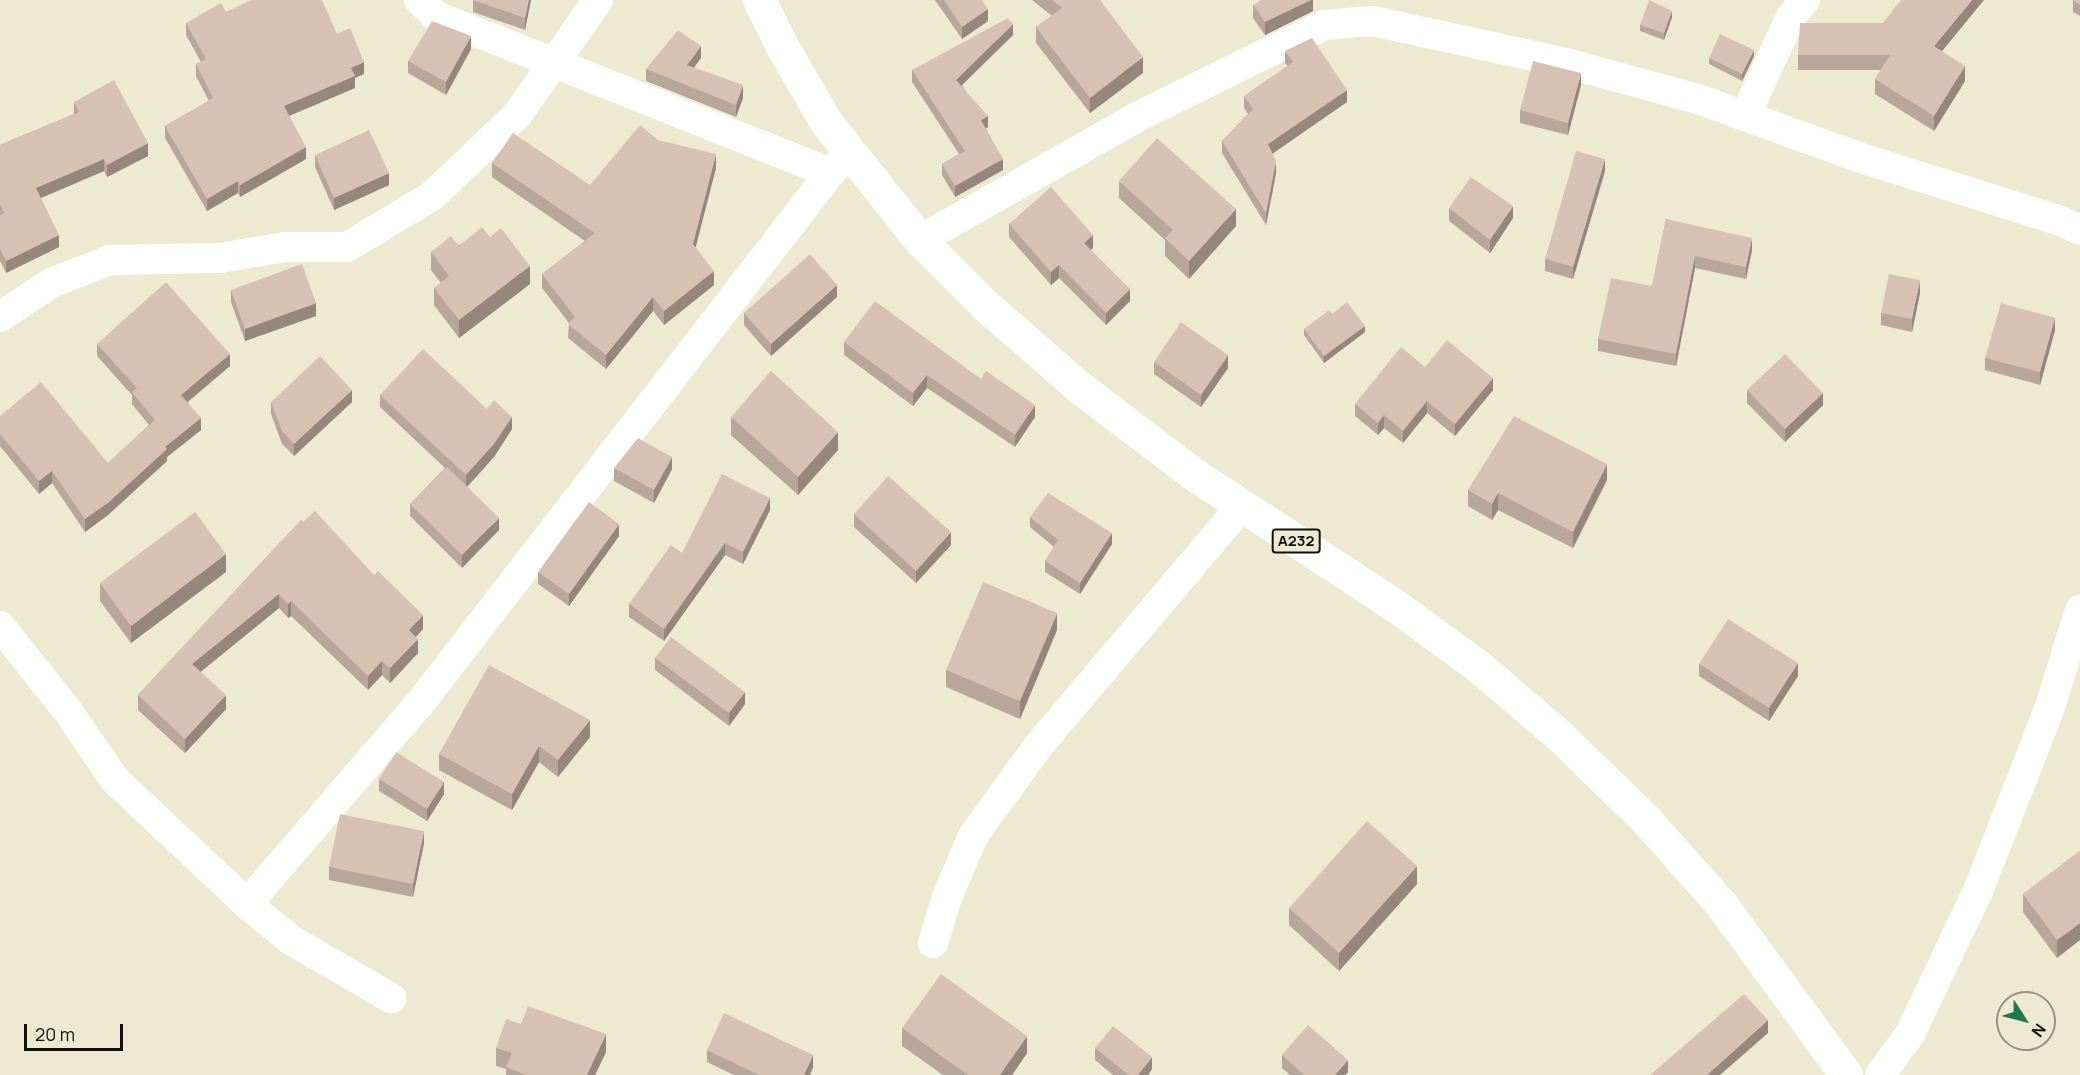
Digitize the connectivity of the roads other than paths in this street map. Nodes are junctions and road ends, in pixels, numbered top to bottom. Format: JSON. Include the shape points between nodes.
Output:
{"nodes":[{"id":1,"x":419,"y":0,"type":"edge"},
{"id":2,"x":598,"y":0,"type":"edge"},
{"id":3,"x":759,"y":0,"type":"edge"},
{"id":4,"x":1805,"y":0,"type":"edge"},
{"id":5,"x":1324,"y":12,"type":"edge"},
{"id":6,"x":554,"y":62,"type":"junction"},
{"id":7,"x":1744,"y":116,"type":"junction"},
{"id":8,"x":840,"y":162,"type":"junction"},
{"id":9,"x":2080,"y":230,"type":"edge"},
{"id":10,"x":920,"y":240,"type":"junction"},
{"id":11,"x":0,"y":316,"type":"edge"},
{"id":12,"x":1242,"y":506,"type":"junction"},
{"id":13,"x":2080,"y":610,"type":"edge"},
{"id":14,"x":0,"y":626,"type":"edge"},
{"id":15,"x":247,"y":904,"type":"junction"},
{"id":16,"x":933,"y":944,"type":"dead end"},
{"id":17,"x":391,"y":998,"type":"dead end"},
{"id":18,"x":1846,"y":1075,"type":"edge"},
{"id":19,"x":1880,"y":1075,"type":"edge"}],
"edges":[{"from":1,"to":6,"type":"street","via":[[436,16]]},
{"from":2,"to":6,"type":"street"},
{"from":3,"to":8,"type":"main road","number":"A232","via":[[826,122]]},
{"from":4,"to":7,"type":"street","via":[[1791,17]]},
{"from":5,"to":7,"type":"street","via":[[1543,58],[1698,99]]},
{"from":5,"to":10,"type":"street"},
{"from":6,"to":8,"type":"street"},
{"from":6,"to":11,"type":"street","via":[[517,115],[432,196],[347,247],[285,247],[220,258],[110,260],[51,283]]},
{"from":7,"to":9,"type":"street"},
{"from":8,"to":10,"type":"main road","number":"A232"},
{"from":8,"to":15,"type":"street","via":[[424,698]]},
{"from":10,"to":12,"type":"main road","number":"A232","via":[[985,305],[1079,387]]},
{"from":12,"to":16,"type":"street","via":[[1039,745],[973,836],[947,897]]},
{"from":12,"to":18,"type":"main road","number":"A232","via":[[1412,618],[1478,666],[1561,737],[1647,821],[1721,904]]},
{"from":13,"to":19,"type":"street","via":[[2049,710],[1978,891],[1910,1034]]},
{"from":14,"to":15,"type":"street","via":[[67,710],[115,780]]},
{"from":15,"to":17,"type":"street","via":[[291,940]]}]}
